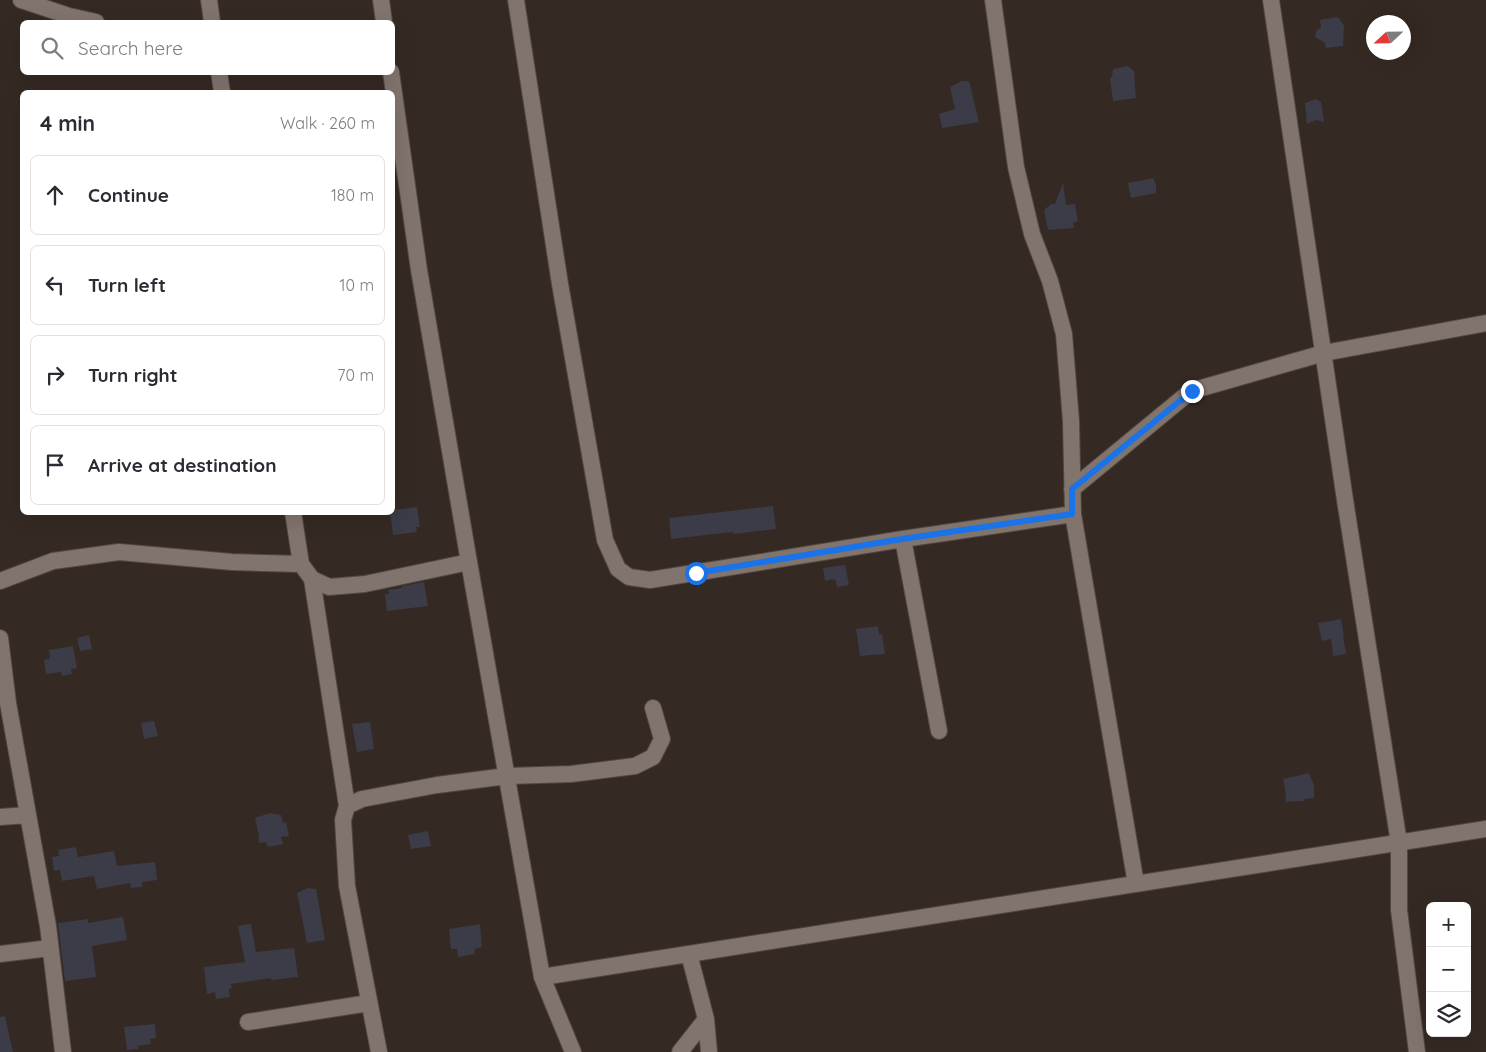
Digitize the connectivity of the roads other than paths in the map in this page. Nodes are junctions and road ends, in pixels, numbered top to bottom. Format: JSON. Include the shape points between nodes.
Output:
{"nodes":[{"id":1,"x":21,"y":0,"type":"edge"},
{"id":2,"x":209,"y":0,"type":"edge"},
{"id":3,"x":381,"y":0,"type":"edge"},
{"id":4,"x":516,"y":0,"type":"edge"},
{"id":5,"x":993,"y":0,"type":"edge"},
{"id":6,"x":1271,"y":0,"type":"edge"},
{"id":7,"x":87,"y":20,"type":"edge"},
{"id":8,"x":212,"y":20,"type":"edge"},
{"id":9,"x":384,"y":20,"type":"edge"},
{"id":10,"x":219,"y":75,"type":"edge"},
{"id":11,"x":391,"y":75,"type":"edge"},
{"id":12,"x":222,"y":90,"type":"edge"},
{"id":13,"x":394,"y":90,"type":"edge"},
{"id":14,"x":395,"y":100,"type":"edge"},
{"id":15,"x":1486,"y":323,"type":"edge"},
{"id":16,"x":1324,"y":353,"type":"junction"},
{"id":17,"x":1072,"y":489,"type":"junction"},
{"id":18,"x":1072,"y":514,"type":"junction"},
{"id":19,"x":293,"y":515,"type":"edge"},
{"id":20,"x":902,"y":539,"type":"junction"},
{"id":21,"x":469,"y":562,"type":"junction"},
{"id":22,"x":301,"y":564,"type":"junction"},
{"id":23,"x":312,"y":579,"type":"junction"},
{"id":24,"x":0,"y":581,"type":"edge"},
{"id":25,"x":0,"y":638,"type":"edge"},
{"id":26,"x":653,"y":708,"type":"dead end"},
{"id":27,"x":939,"y":731,"type":"dead end"},
{"id":28,"x":507,"y":776,"type":"junction"},
{"id":29,"x":347,"y":806,"type":"junction"},
{"id":30,"x":28,"y":815,"type":"junction"},
{"id":31,"x":0,"y":817,"type":"edge"},
{"id":32,"x":1486,"y":829,"type":"edge"},
{"id":33,"x":1399,"y":843,"type":"junction"},
{"id":34,"x":1136,"y":884,"type":"junction"},
{"id":35,"x":50,"y":948,"type":"junction"},
{"id":36,"x":0,"y":954,"type":"edge"},
{"id":37,"x":690,"y":954,"type":"junction"},
{"id":38,"x":542,"y":977,"type":"junction"},
{"id":39,"x":369,"y":1003,"type":"junction"},
{"id":40,"x":706,"y":1019,"type":"junction"},
{"id":41,"x":248,"y":1022,"type":"dead end"},
{"id":42,"x":63,"y":1052,"type":"edge"},
{"id":43,"x":379,"y":1052,"type":"edge"},
{"id":44,"x":574,"y":1052,"type":"edge"},
{"id":45,"x":680,"y":1052,"type":"edge"},
{"id":46,"x":709,"y":1052,"type":"edge"},
{"id":47,"x":1417,"y":1052,"type":"edge"}],
"edges":[{"from":1,"to":7,"type":"street"},
{"from":2,"to":8,"type":"street"},
{"from":3,"to":9,"type":"street"},
{"from":4,"to":20,"type":"street","via":[[560,284],[605,540],[618,569],[629,577],[650,580]]},
{"from":5,"to":17,"type":"street","via":[[1016,167],[1032,234],[1050,281],[1064,334],[1071,421]]},
{"from":6,"to":16,"type":"street"},
{"from":10,"to":12,"type":"street"},
{"from":11,"to":13,"type":"street"},
{"from":14,"to":21,"type":"street","via":[[419,270]]},
{"from":15,"to":16,"type":"street"},
{"from":16,"to":17,"type":"street","via":[[1192,391]]},
{"from":16,"to":33,"type":"street"},
{"from":17,"to":18,"type":"street"},
{"from":18,"to":20,"type":"street"},
{"from":18,"to":34,"type":"street"},
{"from":19,"to":22,"type":"street"},
{"from":20,"to":27,"type":"street"},
{"from":21,"to":23,"type":"street","via":[[365,584],[329,587]]},
{"from":21,"to":28,"type":"street"},
{"from":22,"to":23,"type":"street"},
{"from":22,"to":24,"type":"street","via":[[232,562],[119,552],[53,561]]},
{"from":23,"to":29,"type":"street"},
{"from":25,"to":30,"type":"street"},
{"from":26,"to":28,"type":"street","via":[[662,739],[653,757],[635,766],[571,774]]},
{"from":28,"to":29,"type":"street","via":[[362,799]]},
{"from":28,"to":38,"type":"street"},
{"from":29,"to":39,"type":"street","via":[[343,820],[347,886]]},
{"from":30,"to":31,"type":"street"},
{"from":30,"to":35,"type":"street"},
{"from":32,"to":33,"type":"street"},
{"from":33,"to":34,"type":"street"},
{"from":33,"to":47,"type":"street","via":[[1399,910]]},
{"from":34,"to":37,"type":"street"},
{"from":35,"to":36,"type":"street"},
{"from":35,"to":42,"type":"street"},
{"from":37,"to":38,"type":"street"},
{"from":37,"to":40,"type":"street"},
{"from":38,"to":44,"type":"street"},
{"from":39,"to":41,"type":"street"},
{"from":39,"to":43,"type":"street"},
{"from":40,"to":45,"type":"street"},
{"from":40,"to":46,"type":"street"}]}
